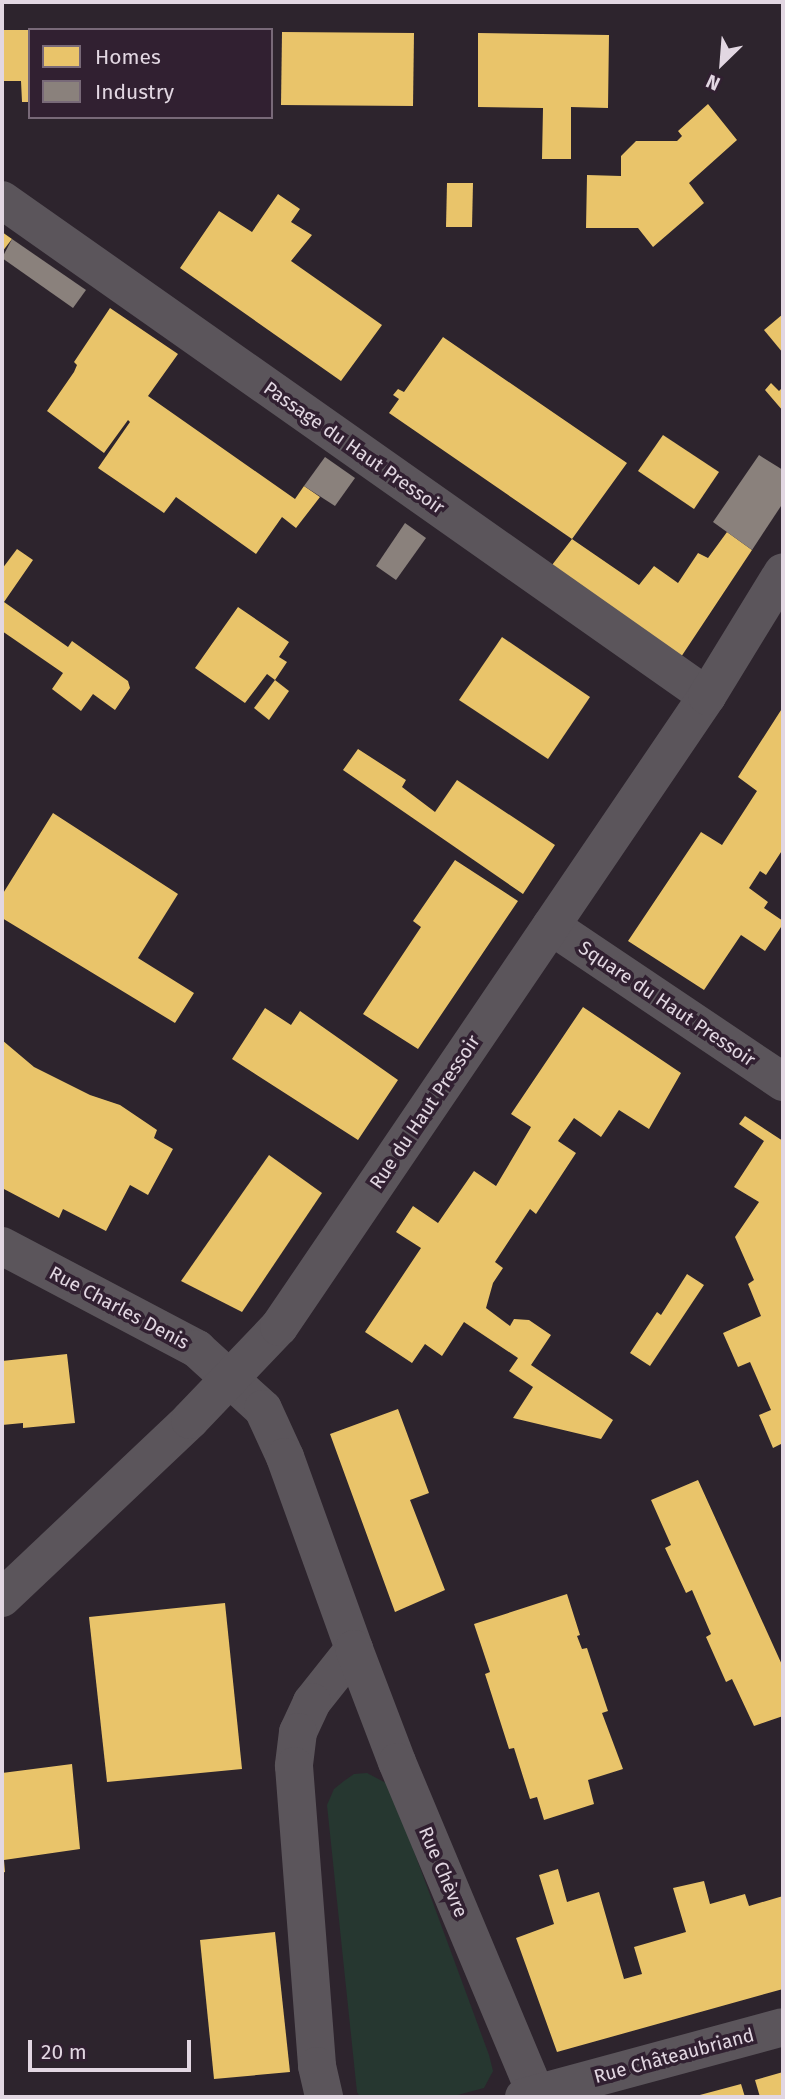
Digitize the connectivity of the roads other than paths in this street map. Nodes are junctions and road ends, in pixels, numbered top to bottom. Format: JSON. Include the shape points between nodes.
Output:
{"nodes":[{"id":1,"x":2,"y":200,"type":"edge"},
{"id":2,"x":783,"y":572,"type":"edge"},
{"id":3,"x":706,"y":696,"type":"junction"},
{"id":4,"x":551,"y":926,"type":"junction"},
{"id":5,"x":783,"y":1082,"type":"edge"},
{"id":6,"x":2,"y":1246,"type":"edge"},
{"id":7,"x":230,"y":1379,"type":"junction"},
{"id":8,"x":2,"y":1598,"type":"edge"},
{"id":9,"x":354,"y":1649,"type":"junction"},
{"id":10,"x":783,"y":2027,"type":"edge"},
{"id":11,"x":533,"y":2096,"type":"edge"},
{"id":12,"x":324,"y":2097,"type":"edge"}],
"edges":[{"from":1,"to":3,"type":"street","name":"Passage du Haut Pressoir"},
{"from":2,"to":3,"type":"street","name":"Rue du Haut Pressoir"},
{"from":3,"to":4,"type":"street","name":"Rue du Haut Pressoir"},
{"from":4,"to":5,"type":"street","name":"Square du Haut Pressoir"},
{"from":4,"to":7,"type":"street","name":"Rue du Haut Pressoir","via":[[279,1327]]},
{"from":6,"to":7,"type":"street","name":"Rue Charles Denis","via":[[197,1349]]},
{"from":7,"to":8,"type":"street","name":"Rue du Haut Pressoir"},
{"from":7,"to":9,"type":"street","name":"Rue Chèvre","via":[[262,1409],[285,1457]]},
{"from":9,"to":11,"type":"street","name":"Rue Chèvre"},
{"from":9,"to":12,"type":"street","via":[[312,1702],[298,1732],[294,1766],[317,2066]]},
{"from":10,"to":11,"type":"street","name":"Rue Châteaubriand"}]}
